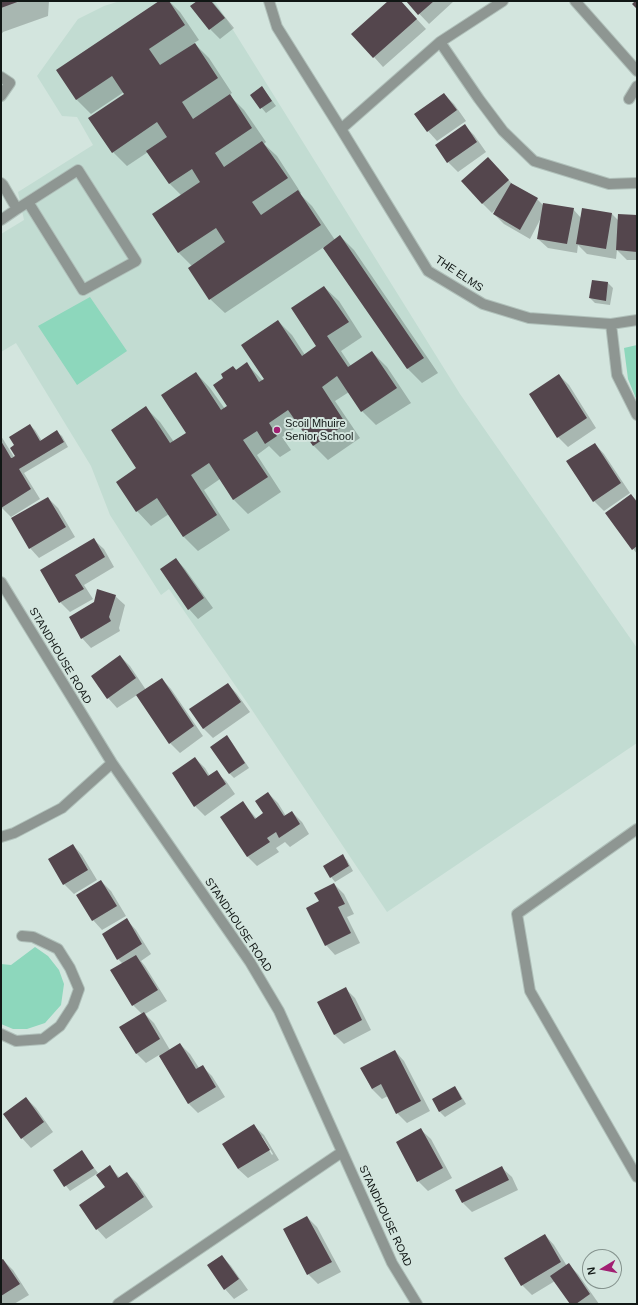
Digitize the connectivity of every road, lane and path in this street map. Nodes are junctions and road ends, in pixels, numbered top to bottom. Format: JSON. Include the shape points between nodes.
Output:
{"nodes":[{"id":1,"x":269,"y":1,"type":"edge"},
{"id":2,"x":503,"y":1,"type":"edge"},
{"id":3,"x":575,"y":1,"type":"edge"},
{"id":4,"x":440,"y":42,"type":"junction"},
{"id":5,"x":637,"y":71,"type":"edge"},
{"id":6,"x":1,"y":77,"type":"edge"},
{"id":7,"x":637,"y":86,"type":"edge"},
{"id":8,"x":1,"y":96,"type":"edge"},
{"id":9,"x":629,"y":99,"type":"dead end"},
{"id":10,"x":341,"y":129,"type":"junction"},
{"id":11,"x":1,"y":183,"type":"edge"},
{"id":12,"x":637,"y":183,"type":"edge"},
{"id":13,"x":28,"y":202,"type":"junction"},
{"id":14,"x":17,"y":210,"type":"junction"},
{"id":15,"x":1,"y":220,"type":"edge"},
{"id":16,"x":637,"y":320,"type":"edge"},
{"id":17,"x":611,"y":324,"type":"junction"},
{"id":18,"x":637,"y":415,"type":"edge"},
{"id":19,"x":1,"y":582,"type":"edge"},
{"id":20,"x":112,"y":763,"type":"junction"},
{"id":21,"x":637,"y":830,"type":"edge"},
{"id":22,"x":1,"y":837,"type":"edge"},
{"id":23,"x":22,"y":936,"type":"dead end"},
{"id":24,"x":1,"y":1034,"type":"edge"},
{"id":25,"x":342,"y":1152,"type":"junction"},
{"id":26,"x":637,"y":1177,"type":"edge"},
{"id":27,"x":118,"y":1304,"type":"edge"},
{"id":28,"x":417,"y":1304,"type":"edge"}],
"edges":[{"from":1,"to":10,"type":"street","name":"THE ELMS","via":[[277,27]]},
{"from":2,"to":4,"type":"street"},
{"from":3,"to":5,"type":"street"},
{"from":4,"to":10,"type":"street"},
{"from":4,"to":12,"type":"street","via":[[503,131],[534,161],[609,184]]},
{"from":6,"to":8,"type":"street","via":[[10,83]]},
{"from":7,"to":9,"type":"street"},
{"from":10,"to":17,"type":"street","name":"THE ELMS","via":[[428,271],[483,304],[522,316]]},
{"from":11,"to":14,"type":"street"},
{"from":13,"to":13,"type":"street","via":[[78,170],[136,261],[83,290]]},
{"from":13,"to":14,"type":"street"},
{"from":14,"to":15,"type":"street"},
{"from":16,"to":17,"type":"street","name":"THE ELMS"},
{"from":17,"to":18,"type":"street","via":[[617,375]]},
{"from":19,"to":20,"type":"street","name":"STANDHOUSE ROAD"},
{"from":20,"to":22,"type":"street","via":[[62,808]]},
{"from":20,"to":25,"type":"street","name":"STANDHOUSE ROAD","via":[[250,962],[279,1012]]},
{"from":21,"to":26,"type":"street","via":[[517,914],[530,991]]},
{"from":23,"to":24,"type":"street","via":[[33,937],[58,949],[79,989],[73,1006],[60,1026],[43,1039],[16,1041]]},
{"from":25,"to":27,"type":"street"},
{"from":25,"to":28,"type":"street","name":"STANDHOUSE ROAD","via":[[392,1263]]}]}
